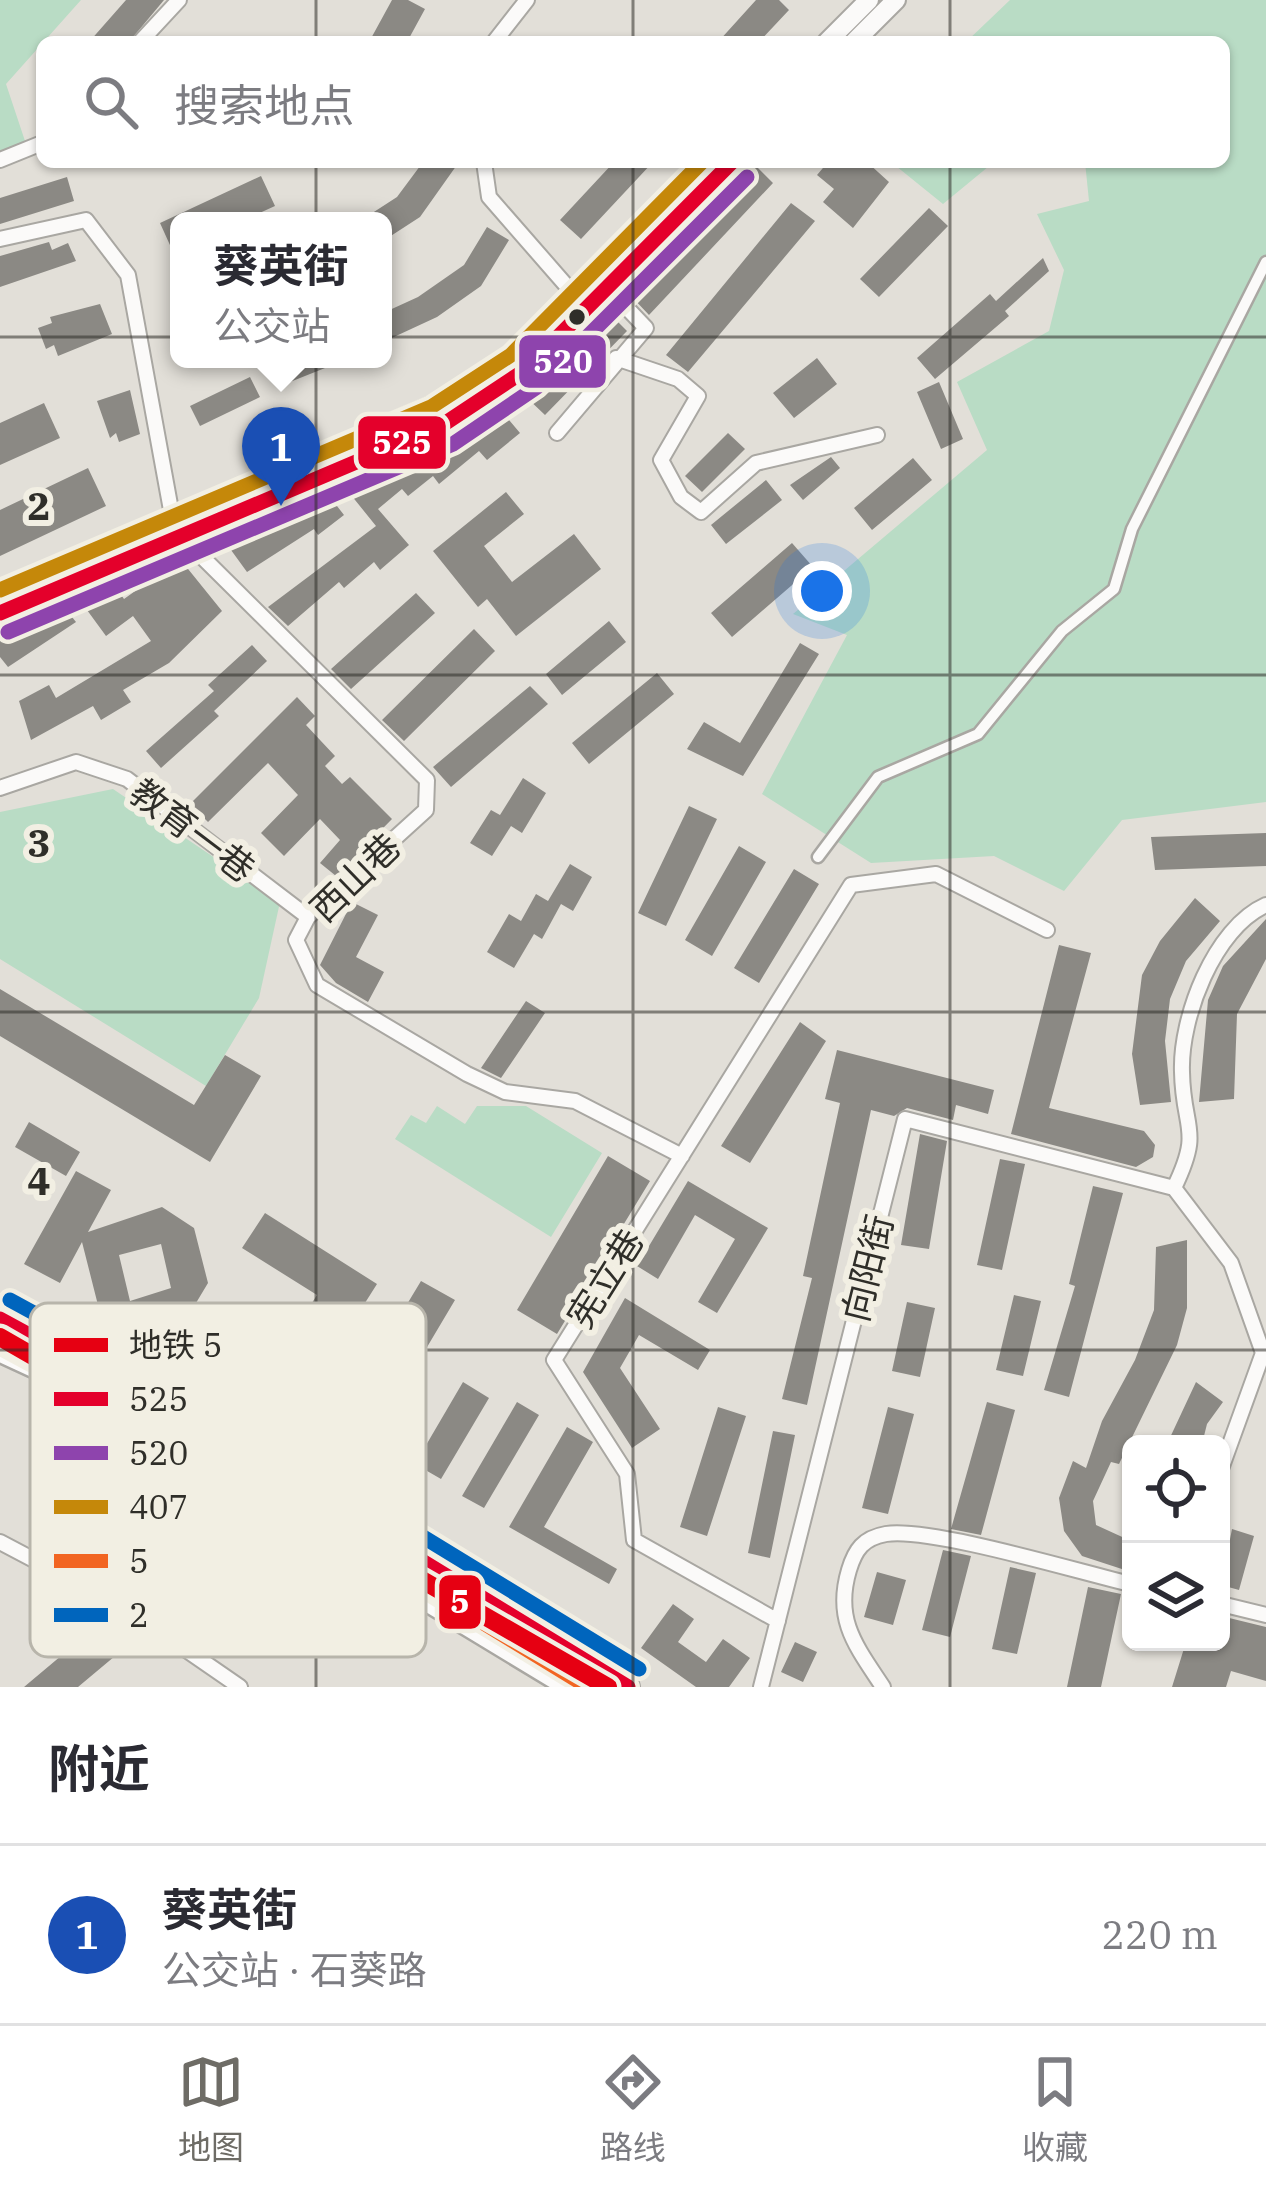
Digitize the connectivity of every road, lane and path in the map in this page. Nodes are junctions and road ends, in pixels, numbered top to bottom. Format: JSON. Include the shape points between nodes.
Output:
{"nodes":[{"id":1,"x":179,"y":0,"type":"edge"},
{"id":2,"x":527,"y":0,"type":"edge"},
{"id":3,"x":869,"y":0,"type":"edge"},
{"id":4,"x":896,"y":0,"type":"edge"},
{"id":5,"x":146,"y":36,"type":"edge"},
{"id":6,"x":499,"y":36,"type":"edge"},
{"id":7,"x":833,"y":36,"type":"edge"},
{"id":8,"x":860,"y":36,"type":"edge"},
{"id":9,"x":36,"y":145,"type":"edge"},
{"id":10,"x":0,"y":160,"type":"edge"},
{"id":11,"x":485,"y":168,"type":"edge"},
{"id":12,"x":702,"y":168,"type":"edge"},
{"id":13,"x":726,"y":168,"type":"edge"},
{"id":14,"x":0,"y":239,"type":"edge"},
{"id":15,"x":1266,"y":262,"type":"edge"},
{"id":16,"x":607,"y":287,"type":"junction"},
{"id":17,"x":581,"y":302,"type":"junction"},
{"id":18,"x":616,"y":358,"type":"junction"},
{"id":19,"x":556,"y":433,"type":"dead end"},
{"id":20,"x":877,"y":435,"type":"dead end"},
{"id":21,"x":178,"y":530,"type":"junction"},
{"id":22,"x":0,"y":593,"type":"edge"},
{"id":23,"x":0,"y":613,"type":"edge"},
{"id":24,"x":0,"y":788,"type":"edge"},
{"id":25,"x":818,"y":857,"type":"dead end"},
{"id":26,"x":1266,"y":905,"type":"edge"},
{"id":27,"x":308,"y":917,"type":"junction"},
{"id":28,"x":1047,"y":930,"type":"dead end"},
{"id":29,"x":682,"y":1156,"type":"junction"},
{"id":30,"x":1174,"y":1188,"type":"junction"},
{"id":31,"x":0,"y":1319,"type":"edge"},
{"id":32,"x":30,"y":1333,"type":"edge"},
{"id":33,"x":0,"y":1351,"type":"edge"},
{"id":34,"x":30,"y":1365,"type":"edge"},
{"id":35,"x":1230,"y":1444,"type":"edge"},
{"id":36,"x":0,"y":1542,"type":"edge"},
{"id":37,"x":30,"y":1558,"type":"edge"},
{"id":38,"x":426,"y":1565,"type":"edge"},
{"id":39,"x":1122,"y":1582,"type":"edge"},
{"id":40,"x":426,"y":1600,"type":"edge"},
{"id":41,"x":1230,"y":1606,"type":"edge"},
{"id":42,"x":1266,"y":1615,"type":"edge"},
{"id":43,"x":778,"y":1621,"type":"junction"},
{"id":44,"x":196,"y":1657,"type":"edge"},
{"id":45,"x":240,"y":1687,"type":"edge"},
{"id":46,"x":570,"y":1687,"type":"edge"},
{"id":47,"x":628,"y":1687,"type":"edge"},
{"id":48,"x":761,"y":1687,"type":"edge"},
{"id":49,"x":883,"y":1687,"type":"edge"}],
"edges":[{"from":1,"to":5,"type":"street"},
{"from":2,"to":6,"type":"street"},
{"from":3,"to":7,"type":"main road"},
{"from":4,"to":8,"type":"main road"},
{"from":9,"to":10,"type":"street"},
{"from":11,"to":17,"type":"street","via":[[489,197]]},
{"from":12,"to":17,"type":"main road"},
{"from":13,"to":16,"type":"main road"},
{"from":14,"to":21,"type":"street","via":[[86,220],[128,275]]},
{"from":15,"to":25,"type":"street","via":[[1132,529],[1114,589],[1061,632],[978,734],[878,777]]},
{"from":16,"to":17,"type":"main road"},
{"from":16,"to":18,"type":"street","via":[[646,328]]},
{"from":17,"to":21,"type":"main road","via":[[524,371],[463,414]]},
{"from":18,"to":19,"type":"street"},
{"from":18,"to":20,"type":"street","via":[[678,380],[698,396],[661,460],[681,497],[701,512],[756,463]]},
{"from":21,"to":22,"type":"main road"},
{"from":21,"to":23,"type":"main road"},
{"from":21,"to":27,"type":"street","name":"西山巷","via":[[427,780],[426,810]]},
{"from":24,"to":27,"type":"street","name":"教育一巷","via":[[76,762],[128,779]]},
{"from":26,"to":30,"type":"street","via":[[1218,949],[1191,1017],[1181,1070],[1193,1148]]},
{"from":27,"to":29,"type":"street","name":"西山巷","via":[[296,940],[317,985],[505,1092],[575,1101]]},
{"from":28,"to":29,"type":"street","name":"宪立巷","via":[[935,874],[851,885]]},
{"from":29,"to":43,"type":"street","name":"宪立巷","via":[[554,1360],[627,1474],[634,1540]]},
{"from":30,"to":35,"type":"street","via":[[1231,1263],[1263,1353]]},
{"from":30,"to":43,"type":"street","name":"向阳街","via":[[905,1119]]},
{"from":31,"to":32,"type":"main road"},
{"from":33,"to":34,"type":"main road"},
{"from":36,"to":37,"type":"street"},
{"from":38,"to":47,"type":"main road"},
{"from":39,"to":49,"type":"street","via":[[946,1541],[888,1534],[863,1542],[840,1599],[844,1628]]},
{"from":40,"to":46,"type":"main road"},
{"from":41,"to":42,"type":"street"},
{"from":43,"to":48,"type":"street","name":"向阳街"},
{"from":44,"to":45,"type":"street"}]}
